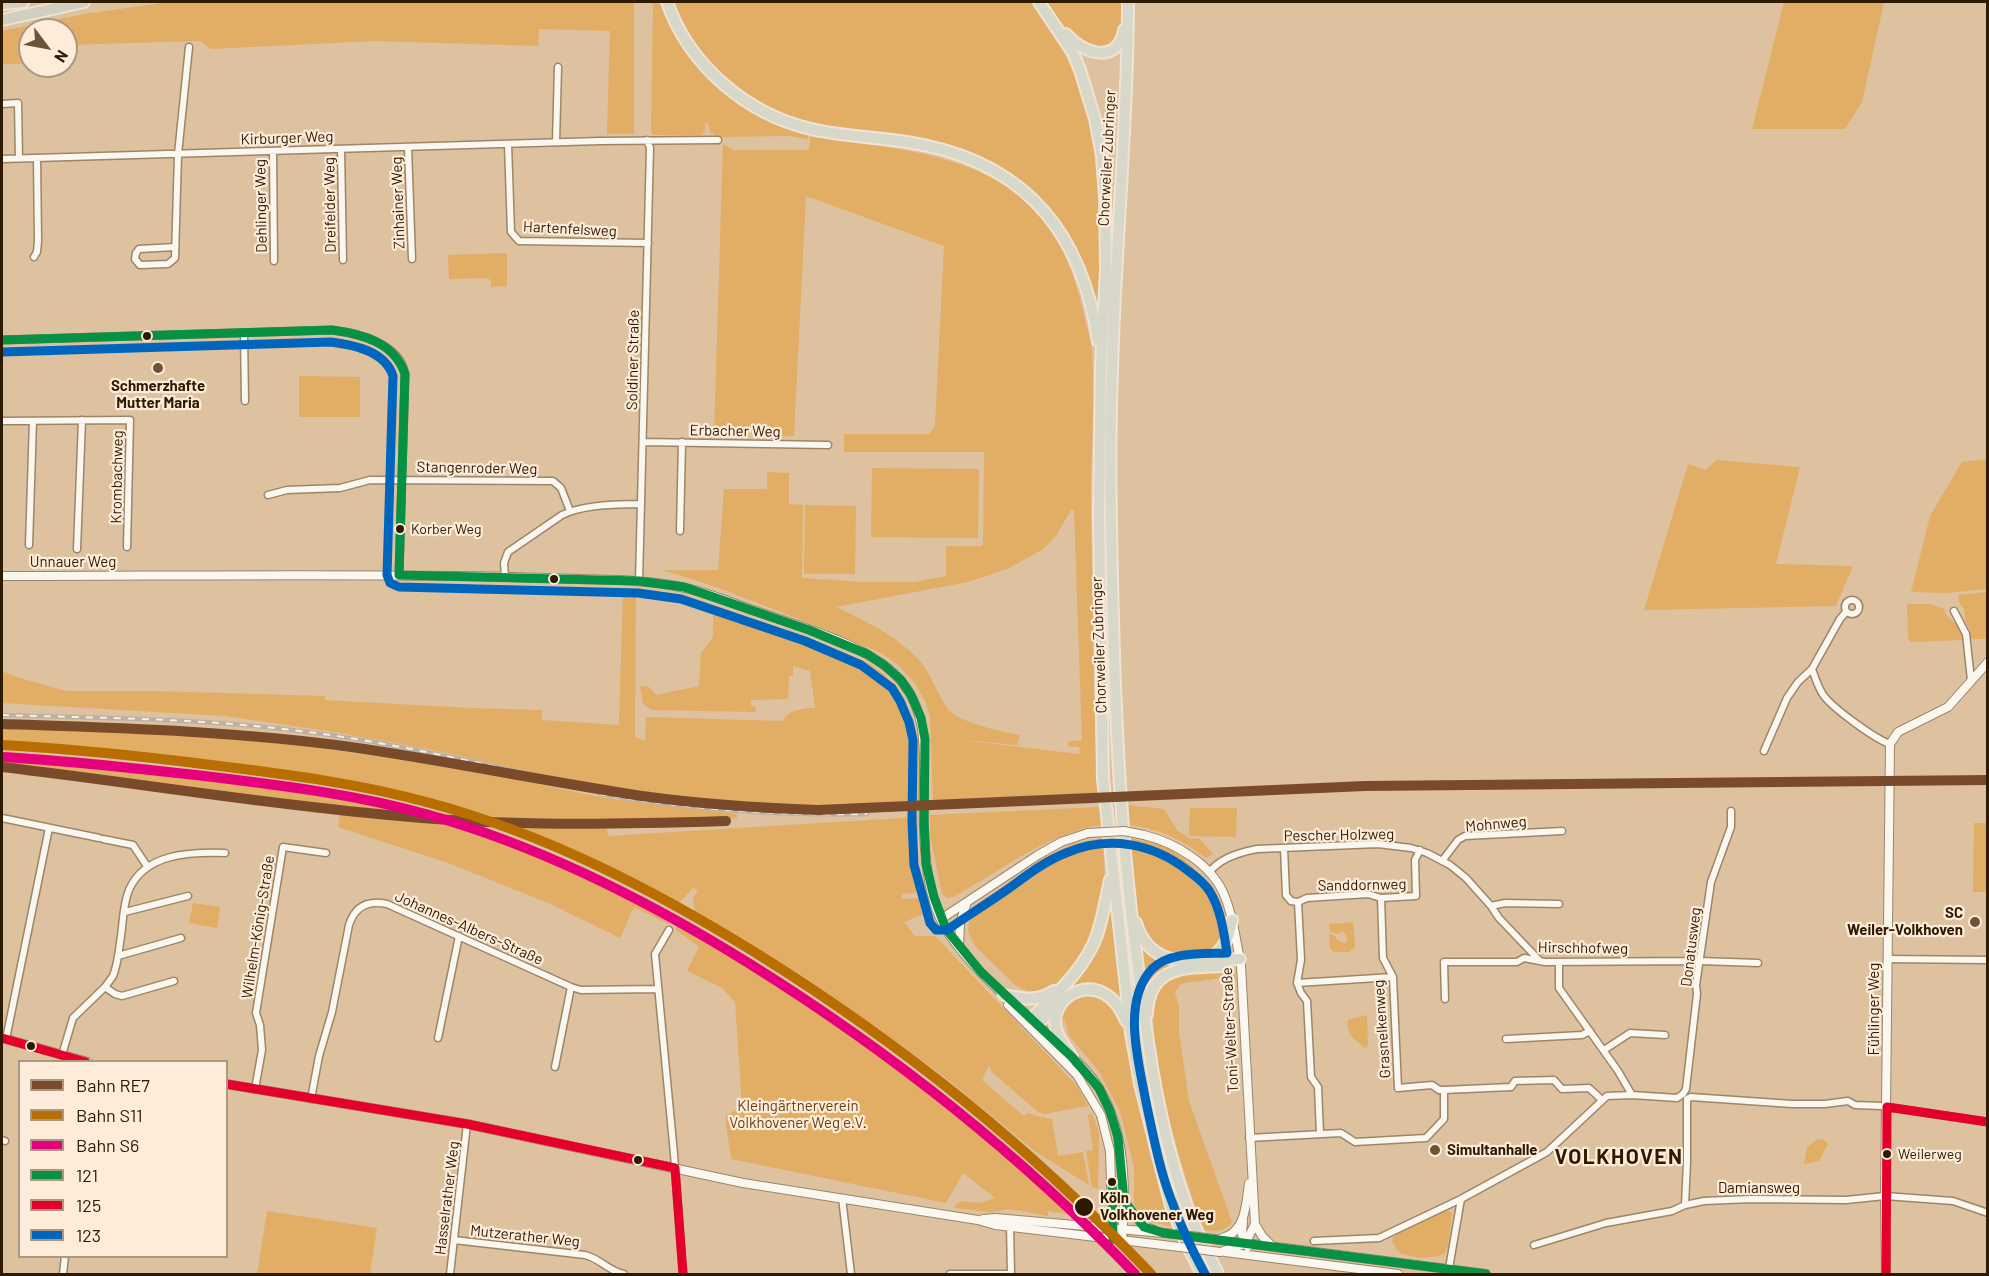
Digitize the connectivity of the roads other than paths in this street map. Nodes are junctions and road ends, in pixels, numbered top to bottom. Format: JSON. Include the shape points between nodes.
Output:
{"nodes":[{"id":1,"x":23,"y":2,"type":"edge"},
{"id":2,"x":84,"y":2,"type":"edge"},
{"id":3,"x":667,"y":2,"type":"edge"},
{"id":4,"x":1039,"y":2,"type":"edge"},
{"id":5,"x":1128,"y":3,"type":"edge"},
{"id":6,"x":2,"y":4,"type":"edge"},
{"id":7,"x":1051,"y":19,"type":"junction"},
{"id":8,"x":2,"y":20,"type":"edge"},
{"id":9,"x":189,"y":47,"type":"dead end"},
{"id":10,"x":558,"y":67,"type":"dead end"},
{"id":11,"x":2,"y":104,"type":"edge"},
{"id":12,"x":647,"y":140,"type":"junction"},
{"id":13,"x":718,"y":140,"type":"dead end"},
{"id":14,"x":556,"y":142,"type":"junction"},
{"id":15,"x":508,"y":144,"type":"junction"},
{"id":16,"x":408,"y":147,"type":"junction"},
{"id":17,"x":341,"y":149,"type":"junction"},
{"id":18,"x":273,"y":151,"type":"junction"},
{"id":19,"x":178,"y":154,"type":"junction"},
{"id":20,"x":18,"y":158,"type":"junction"},
{"id":21,"x":37,"y":158,"type":"junction"},
{"id":22,"x":2,"y":159,"type":"edge"},
{"id":23,"x":648,"y":243,"type":"junction"},
{"id":24,"x":175,"y":247,"type":"junction"},
{"id":25,"x":34,"y":257,"type":"dead end"},
{"id":26,"x":411,"y":259,"type":"dead end"},
{"id":27,"x":343,"y":260,"type":"dead end"},
{"id":28,"x":274,"y":261,"type":"dead end"},
{"id":29,"x":244,"y":334,"type":"junction"},
{"id":30,"x":2,"y":340,"type":"edge"},
{"id":31,"x":1101,"y":367,"type":"junction"},
{"id":32,"x":245,"y":401,"type":"dead end"},
{"id":33,"x":82,"y":420,"type":"junction"},
{"id":34,"x":2,"y":421,"type":"edge"},
{"id":35,"x":33,"y":421,"type":"junction"},
{"id":36,"x":643,"y":442,"type":"junction"},
{"id":37,"x":682,"y":442,"type":"junction"},
{"id":38,"x":828,"y":445,"type":"dead end"},
{"id":39,"x":401,"y":478,"type":"junction"},
{"id":40,"x":268,"y":495,"type":"dead end"},
{"id":41,"x":641,"y":504,"type":"junction"},
{"id":42,"x":570,"y":511,"type":"junction"},
{"id":43,"x":680,"y":531,"type":"dead end"},
{"id":44,"x":29,"y":545,"type":"dead end"},
{"id":45,"x":127,"y":547,"type":"dead end"},
{"id":46,"x":77,"y":549,"type":"dead end"},
{"id":47,"x":399,"y":575,"type":"junction"},
{"id":48,"x":2,"y":576,"type":"edge"},
{"id":49,"x":505,"y":576,"type":"junction"},
{"id":50,"x":639,"y":581,"type":"junction"},
{"id":51,"x":1954,"y":611,"type":"dead end"},
{"id":52,"x":1846,"y":612,"type":"dead end"},
{"id":53,"x":1988,"y":662,"type":"edge"},
{"id":54,"x":1812,"y":669,"type":"junction"},
{"id":55,"x":1971,"y":680,"type":"junction"},
{"id":56,"x":1890,"y":744,"type":"junction"},
{"id":57,"x":1764,"y":751,"type":"dead end"},
{"id":58,"x":1731,"y":812,"type":"dead end"},
{"id":59,"x":2,"y":818,"type":"edge"},
{"id":60,"x":49,"y":828,"type":"junction"},
{"id":61,"x":1562,"y":831,"type":"dead end"},
{"id":62,"x":1284,"y":848,"type":"junction"},
{"id":63,"x":1420,"y":850,"type":"junction"},
{"id":64,"x":225,"y":853,"type":"dead end"},
{"id":65,"x":326,"y":853,"type":"dead end"},
{"id":66,"x":1442,"y":861,"type":"junction"},
{"id":67,"x":147,"y":866,"type":"junction"},
{"id":68,"x":1113,"y":871,"type":"junction"},
{"id":69,"x":1209,"y":873,"type":"junction"},
{"id":70,"x":1128,"y":888,"type":"junction"},
{"id":71,"x":188,"y":896,"type":"dead end"},
{"id":72,"x":1381,"y":898,"type":"junction"},
{"id":73,"x":968,"y":901,"type":"junction"},
{"id":74,"x":1298,"y":903,"type":"junction"},
{"id":75,"x":1559,"y":904,"type":"dead end"},
{"id":76,"x":1491,"y":906,"type":"junction"},
{"id":77,"x":125,"y":912,"type":"junction"},
{"id":78,"x":941,"y":919,"type":"junction"},
{"id":79,"x":1232,"y":920,"type":"junction"},
{"id":80,"x":669,"y":930,"type":"dead end"},
{"id":81,"x":459,"y":936,"type":"junction"},
{"id":82,"x":181,"y":938,"type":"dead end"},
{"id":83,"x":959,"y":946,"type":"junction"},
{"id":84,"x":118,"y":956,"type":"junction"},
{"id":85,"x":1209,"y":959,"type":"junction"},
{"id":86,"x":1887,"y":959,"type":"junction"},
{"id":87,"x":1539,"y":960,"type":"junction"},
{"id":88,"x":1988,"y":960,"type":"edge"},
{"id":89,"x":1700,"y":961,"type":"junction"},
{"id":90,"x":1240,"y":962,"type":"junction"},
{"id":91,"x":1559,"y":962,"type":"junction"},
{"id":92,"x":1758,"y":963,"type":"dead end"},
{"id":93,"x":1393,"y":977,"type":"junction"},
{"id":94,"x":174,"y":981,"type":"dead end"},
{"id":95,"x":1297,"y":983,"type":"junction"},
{"id":96,"x":105,"y":987,"type":"junction"},
{"id":97,"x":571,"y":987,"type":"junction"},
{"id":98,"x":1062,"y":987,"type":"junction"},
{"id":99,"x":657,"y":988,"type":"junction"},
{"id":100,"x":1004,"y":995,"type":"junction"},
{"id":101,"x":1445,"y":999,"type":"dead end"},
{"id":102,"x":1063,"y":1001,"type":"junction"},
{"id":103,"x":1033,"y":1024,"type":"junction"},
{"id":104,"x":1590,"y":1031,"type":"junction"},
{"id":105,"x":1131,"y":1033,"type":"junction"},
{"id":106,"x":1665,"y":1035,"type":"dead end"},
{"id":107,"x":4,"y":1038,"type":"edge"},
{"id":108,"x":438,"y":1038,"type":"dead end"},
{"id":109,"x":1147,"y":1038,"type":"junction"},
{"id":110,"x":1506,"y":1039,"type":"dead end"},
{"id":111,"x":1604,"y":1050,"type":"junction"},
{"id":112,"x":62,"y":1055,"type":"junction"},
{"id":113,"x":1072,"y":1057,"type":"junction"},
{"id":114,"x":80,"y":1060,"type":"edge"},
{"id":115,"x":555,"y":1067,"type":"dead end"},
{"id":116,"x":228,"y":1084,"type":"edge"},
{"id":117,"x":255,"y":1089,"type":"junction"},
{"id":118,"x":1444,"y":1090,"type":"junction"},
{"id":119,"x":1632,"y":1095,"type":"junction"},
{"id":120,"x":311,"y":1099,"type":"junction"},
{"id":121,"x":1602,"y":1100,"type":"junction"},
{"id":122,"x":1887,"y":1107,"type":"junction"},
{"id":123,"x":1988,"y":1122,"type":"edge"},
{"id":124,"x":467,"y":1124,"type":"junction"},
{"id":125,"x":1320,"y":1134,"type":"junction"},
{"id":126,"x":1249,"y":1138,"type":"junction"},
{"id":127,"x":675,"y":1168,"type":"junction"},
{"id":128,"x":1251,"y":1173,"type":"junction"},
{"id":129,"x":1885,"y":1196,"type":"junction"},
{"id":130,"x":842,"y":1198,"type":"junction"},
{"id":131,"x":1461,"y":1199,"type":"junction"},
{"id":132,"x":1124,"y":1201,"type":"junction"},
{"id":133,"x":1685,"y":1205,"type":"junction"},
{"id":134,"x":1988,"y":1213,"type":"edge"},
{"id":135,"x":1244,"y":1214,"type":"junction"},
{"id":136,"x":1009,"y":1223,"type":"junction"},
{"id":137,"x":1255,"y":1224,"type":"junction"},
{"id":138,"x":1126,"y":1228,"type":"junction"},
{"id":139,"x":1113,"y":1229,"type":"junction"},
{"id":140,"x":1164,"y":1233,"type":"junction"},
{"id":141,"x":1113,"y":1239,"type":"junction"},
{"id":142,"x":1214,"y":1239,"type":"junction"},
{"id":143,"x":454,"y":1240,"type":"junction"},
{"id":144,"x":1122,"y":1240,"type":"junction"},
{"id":145,"x":1314,"y":1240,"type":"dead end"},
{"id":146,"x":1245,"y":1244,"type":"junction"},
{"id":147,"x":1534,"y":1245,"type":"dead end"},
{"id":148,"x":1273,"y":1248,"type":"junction"},
{"id":149,"x":1220,"y":1251,"type":"junction"},
{"id":150,"x":1260,"y":1257,"type":"junction"},
{"id":151,"x":65,"y":1258,"type":"edge"},
{"id":152,"x":1449,"y":1272,"type":"edge"},
{"id":153,"x":1011,"y":1274,"type":"edge"},
{"id":154,"x":63,"y":1275,"type":"edge"},
{"id":155,"x":450,"y":1275,"type":"edge"},
{"id":156,"x":624,"y":1275,"type":"edge"},
{"id":157,"x":683,"y":1275,"type":"edge"},
{"id":158,"x":851,"y":1275,"type":"edge"},
{"id":159,"x":950,"y":1275,"type":"edge"},
{"id":160,"x":1202,"y":1275,"type":"edge"},
{"id":161,"x":1218,"y":1275,"type":"edge"},
{"id":162,"x":1398,"y":1275,"type":"edge"},
{"id":163,"x":1486,"y":1275,"type":"edge"},
{"id":164,"x":1886,"y":1275,"type":"edge"}],
"edges":[{"from":1,"to":6,"type":"highway"},
{"from":2,"to":8,"type":"highway"},
{"from":3,"to":31,"type":"highway","name":"Chorweiler Zubringer","via":[[696,56],[718,79],[755,107],[810,129],[942,149],[979,162],[1019,187],[1050,218],[1081,272],[1095,320]]},
{"from":4,"to":7,"type":"highway"},
{"from":5,"to":7,"type":"highway","via":[[1123,37],[1115,47],[1101,54],[1080,47]]},
{"from":5,"to":70,"type":"highway","name":"Chorweiler Zubringer","via":[[1112,368],[1110,510],[1114,678]]},
{"from":7,"to":31,"type":"highway","name":"Chorweiler Zubringer","via":[[1080,70],[1095,119],[1104,174],[1106,270]]},
{"from":9,"to":19,"type":"street"},
{"from":10,"to":14,"type":"street"},
{"from":11,"to":20,"type":"street","via":[[18,103]]},
{"from":12,"to":13,"type":"street","name":"Kirburger Weg"},
{"from":12,"to":14,"type":"street","name":"Kirburger Weg"},
{"from":12,"to":23,"type":"street","name":"Soldiner Straße"},
{"from":14,"to":15,"type":"street","name":"Kirburger Weg"},
{"from":15,"to":16,"type":"street","name":"Kirburger Weg"},
{"from":15,"to":23,"type":"street","name":"Hartenfelsweg","via":[[511,232],[519,241]]},
{"from":16,"to":17,"type":"street","name":"Kirburger Weg"},
{"from":16,"to":26,"type":"street","name":"Zinhainer Weg"},
{"from":17,"to":18,"type":"street","name":"Kirburger Weg"},
{"from":17,"to":27,"type":"street","name":"Dreifelder Weg"},
{"from":18,"to":19,"type":"street","name":"Kirburger Weg"},
{"from":18,"to":28,"type":"street","name":"Dehlinger Weg"},
{"from":19,"to":21,"type":"street","name":"Kirburger Weg"},
{"from":19,"to":24,"type":"street"},
{"from":20,"to":21,"type":"street","name":"Kirburger Weg"},
{"from":20,"to":22,"type":"street","name":"Kirburger Weg"},
{"from":21,"to":25,"type":"street","via":[[38,241]]},
{"from":23,"to":36,"type":"street","name":"Soldiner Straße"},
{"from":24,"to":24,"type":"street","via":[[139,249],[135,259],[140,265],[171,263]]},
{"from":29,"to":30,"type":"street"},
{"from":29,"to":32,"type":"street"},
{"from":29,"to":39,"type":"street","via":[[341,331],[394,352],[405,374]]},
{"from":31,"to":68,"type":"highway","name":"Chorweiler Zubringer","via":[[1103,779]]},
{"from":33,"to":35,"type":"street","name":"Krombachweg"},
{"from":33,"to":45,"type":"street","name":"Krombachweg","via":[[130,420]]},
{"from":33,"to":46,"type":"street"},
{"from":34,"to":35,"type":"street","name":"Krombachweg"},
{"from":35,"to":44,"type":"street"},
{"from":36,"to":37,"type":"street","name":"Erbacher Weg"},
{"from":36,"to":41,"type":"street","name":"Soldiner Straße"},
{"from":37,"to":38,"type":"street","name":"Erbacher Weg"},
{"from":37,"to":43,"type":"street"},
{"from":39,"to":40,"type":"street","via":[[370,480],[340,488],[287,489]]},
{"from":39,"to":42,"type":"street","name":"Stangenroder Weg","via":[[553,481],[561,488]]},
{"from":39,"to":47,"type":"street"},
{"from":41,"to":42,"type":"street"},
{"from":41,"to":50,"type":"street","name":"Soldiner Straße"},
{"from":42,"to":49,"type":"street","via":[[508,552]]},
{"from":47,"to":48,"type":"street","name":"Unnauer Weg"},
{"from":47,"to":49,"type":"street","name":"Unnauer Weg"},
{"from":49,"to":50,"type":"street","name":"Unnauer Weg"},
{"from":50,"to":78,"type":"street","name":"Unnauer Weg","via":[[684,587],[808,630],[867,654],[901,680],[921,718],[925,739],[926,864]]},
{"from":51,"to":55,"type":"street","via":[[1966,634]]},
{"from":52,"to":54,"type":"street"},
{"from":53,"to":55,"type":"street"},
{"from":54,"to":56,"type":"street","via":[[1828,700],[1880,741]]},
{"from":54,"to":57,"type":"street","via":[[1787,698]]},
{"from":55,"to":56,"type":"street","via":[[1948,706],[1898,732]]},
{"from":56,"to":86,"type":"street","name":"Fühlinger Weg"},
{"from":58,"to":89,"type":"street","name":"Donatusweg","via":[[1731,827],[1711,882]]},
{"from":59,"to":60,"type":"street"},
{"from":60,"to":67,"type":"street","via":[[133,845]]},
{"from":60,"to":107,"type":"street"},
{"from":61,"to":66,"type":"street","name":"Mohnweg","via":[[1465,836]]},
{"from":62,"to":63,"type":"street","name":"Pescher Holzweg","via":[[1378,844]]},
{"from":62,"to":69,"type":"street","name":"Pescher Holzweg","via":[[1243,852],[1224,860]]},
{"from":62,"to":74,"type":"street","via":[[1286,895]]},
{"from":63,"to":66,"type":"street","name":"Pescher Holzweg"},
{"from":63,"to":72,"type":"street","name":"Sanddornweg","via":[[1415,860],[1416,896]]},
{"from":64,"to":67,"type":"street","via":[[196,852]]},
{"from":65,"to":117,"type":"street","name":"Wilhelm-König-Straße","via":[[282,847],[256,1013],[262,1050]]},
{"from":66,"to":76,"type":"street","name":"Pescher Holzweg","via":[[1462,874]]},
{"from":67,"to":77,"type":"street","via":[[129,890]]},
{"from":68,"to":98,"type":"highway","via":[[1097,935],[1085,960]]},
{"from":68,"to":105,"type":"highway","name":"Chorweiler Zubringer"},
{"from":69,"to":73,"type":"street","name":"Toni-Welter-Straße","bridge":true,"via":[[1176,846],[1144,835],[1124,831],[1088,833],[1060,842]]},
{"from":69,"to":79,"type":"street","name":"Toni-Welter-Straße","via":[[1220,885]]},
{"from":70,"to":85,"type":"highway","via":[[1139,932],[1149,948],[1167,959]]},
{"from":70,"to":109,"type":"highway","name":"Chorweiler Zubringer"},
{"from":71,"to":77,"type":"street"},
{"from":72,"to":74,"type":"street","name":"Sanddornweg","via":[[1368,894],[1307,898]]},
{"from":72,"to":93,"type":"street","name":"Grasnelkenweg","via":[[1383,958]]},
{"from":73,"to":78,"type":"street","name":"Toni-Welter-Straße"},
{"from":73,"to":83,"type":"street","via":[[960,923]]},
{"from":74,"to":95,"type":"street","via":[[1301,960]]},
{"from":75,"to":76,"type":"street"},
{"from":76,"to":87,"type":"street","name":"Pescher Holzweg"},
{"from":77,"to":84,"type":"street"},
{"from":78,"to":83,"type":"street","name":"Unnauer Weg"},
{"from":79,"to":85,"type":"highway","via":[[1222,949]]},
{"from":79,"to":90,"type":"street","name":"Toni-Welter-Straße"},
{"from":80,"to":99,"type":"street","via":[[655,954]]},
{"from":81,"to":97,"type":"street","name":"Johannes-Albers-Straße"},
{"from":81,"to":108,"type":"street"},
{"from":81,"to":120,"type":"street","name":"Johannes-Albers-Straße","via":[[387,904],[371,902],[355,912],[348,925]]},
{"from":82,"to":84,"type":"street"},
{"from":83,"to":100,"type":"street","name":"Unnauer Weg"},
{"from":84,"to":96,"type":"street"},
{"from":85,"to":90,"type":"highway"},
{"from":86,"to":88,"type":"street"},
{"from":86,"to":122,"type":"street","name":"Fühlinger Weg"},
{"from":87,"to":91,"type":"street","name":"Hirschhofweg"},
{"from":87,"to":101,"type":"street","name":"Hirschhofweg","via":[[1444,962]]},
{"from":89,"to":91,"type":"street","name":"Hirschhofweg"},
{"from":89,"to":92,"type":"street","name":"Hirschhofweg"},
{"from":89,"to":119,"type":"street","name":"Donatusweg","via":[[1686,1089],[1677,1098]]},
{"from":90,"to":109,"type":"highway","via":[[1169,972],[1152,994]]},
{"from":90,"to":126,"type":"street","name":"Toni-Welter-Straße"},
{"from":91,"to":104,"type":"street","via":[[1559,988]]},
{"from":93,"to":95,"type":"street"},
{"from":93,"to":118,"type":"street","name":"Grasnelkenweg","via":[[1398,1088],[1432,1085]]},
{"from":94,"to":96,"type":"street","via":[[122,996]]},
{"from":95,"to":125,"type":"street","via":[[1307,1001],[1311,1077],[1318,1087]]},
{"from":96,"to":112,"type":"street","via":[[73,1018]]},
{"from":97,"to":99,"type":"street","name":"Johannes-Albers-Straße"},
{"from":97,"to":115,"type":"street"},
{"from":98,"to":100,"type":"highway","via":[[1038,999]]},
{"from":98,"to":103,"type":"highway"},
{"from":99,"to":127,"type":"street"},
{"from":100,"to":103,"type":"street","name":"Unnauer Weg"},
{"from":102,"to":103,"type":"highway"},
{"from":102,"to":105,"type":"highway","via":[[1081,990],[1104,993],[1117,1003]]},
{"from":102,"to":113,"type":"highway","via":[[1055,1021]]},
{"from":103,"to":113,"type":"street"},
{"from":103,"to":139,"type":"street","via":[[1077,1075],[1101,1115],[1110,1151]]},
{"from":104,"to":110,"type":"street","via":[[1582,1035]]},
{"from":104,"to":111,"type":"street"},
{"from":105,"to":160,"type":"highway","name":"Chorweiler Zubringer","via":[[1171,1206]]},
{"from":106,"to":111,"type":"street","via":[[1630,1033]]},
{"from":107,"to":112,"type":"street"},
{"from":109,"to":161,"type":"highway","name":"Chorweiler Zubringer","via":[[1177,1178]]},
{"from":111,"to":119,"type":"street"},
{"from":112,"to":114,"type":"street"},
{"from":113,"to":132,"type":"street","via":[[1099,1088],[1110,1111],[1118,1137]]},
{"from":116,"to":117,"type":"street"},
{"from":117,"to":120,"type":"street"},
{"from":118,"to":121,"type":"street","name":"Grasnelkenweg","via":[[1511,1087],[1515,1081],[1554,1080],[1562,1089],[1589,1088]]},
{"from":118,"to":125,"type":"street","via":[[1444,1119],[1426,1138],[1355,1142],[1343,1134]]},
{"from":119,"to":121,"type":"street","via":[[1612,1095]]},
{"from":120,"to":124,"type":"street"},
{"from":121,"to":131,"type":"street","via":[[1547,1152]]},
{"from":122,"to":123,"type":"street"},
{"from":122,"to":129,"type":"street","name":"Fühlinger Weg"},
{"from":122,"to":133,"type":"street","via":[[1854,1105],[1848,1101],[1792,1104],[1687,1099]]},
{"from":124,"to":127,"type":"street"},
{"from":124,"to":143,"type":"street","name":"Hasselrather Weg"},
{"from":125,"to":126,"type":"street"},
{"from":126,"to":128,"type":"street","name":"Toni-Welter-Straße"},
{"from":127,"to":130,"type":"street"},
{"from":127,"to":157,"type":"street"},
{"from":128,"to":135,"type":"street","name":"Toni-Welter-Straße"},
{"from":128,"to":137,"type":"street","name":"Toni-Welter-Straße"},
{"from":129,"to":133,"type":"street","name":"Damiansweg","via":[[1846,1200],[1722,1200]]},
{"from":129,"to":134,"type":"street","name":"Damiansweg","via":[[1949,1200]]},
{"from":129,"to":164,"type":"street","name":"Fühlinger Weg"},
{"from":130,"to":136,"type":"street"},
{"from":130,"to":158,"type":"street"},
{"from":131,"to":145,"type":"street","via":[[1379,1238]]},
{"from":131,"to":152,"type":"street"},
{"from":132,"to":138,"type":"street"},
{"from":132,"to":140,"type":"street","via":[[1144,1227]]},
{"from":133,"to":147,"type":"street","name":"Damiansweg"},
{"from":135,"to":142,"type":"street","name":"Toni-Welter-Straße","via":[[1236,1231]]},
{"from":135,"to":146,"type":"street","name":"Toni-Welter-Straße"},
{"from":136,"to":139,"type":"street"},
{"from":136,"to":141,"type":"street"},
{"from":136,"to":153,"type":"street"},
{"from":137,"to":146,"type":"street"},
{"from":137,"to":148,"type":"street"},
{"from":138,"to":139,"type":"street"},
{"from":138,"to":140,"type":"street"},
{"from":138,"to":144,"type":"street"},
{"from":139,"to":141,"type":"street"},
{"from":140,"to":142,"type":"street","bridge":true},
{"from":141,"to":144,"type":"street"},
{"from":142,"to":146,"type":"street"},
{"from":143,"to":155,"type":"street","name":"Hasselrather Weg"},
{"from":143,"to":156,"type":"street","name":"Mutzerather Weg","via":[[585,1255]]},
{"from":144,"to":149,"type":"street","bridge":true},
{"from":146,"to":148,"type":"street"},
{"from":146,"to":149,"type":"street"},
{"from":146,"to":150,"type":"street"},
{"from":148,"to":152,"type":"street"},
{"from":149,"to":150,"type":"street"},
{"from":150,"to":162,"type":"street"},
{"from":151,"to":154,"type":"street"},
{"from":152,"to":163,"type":"street"},
{"from":153,"to":159,"type":"street"}]}
